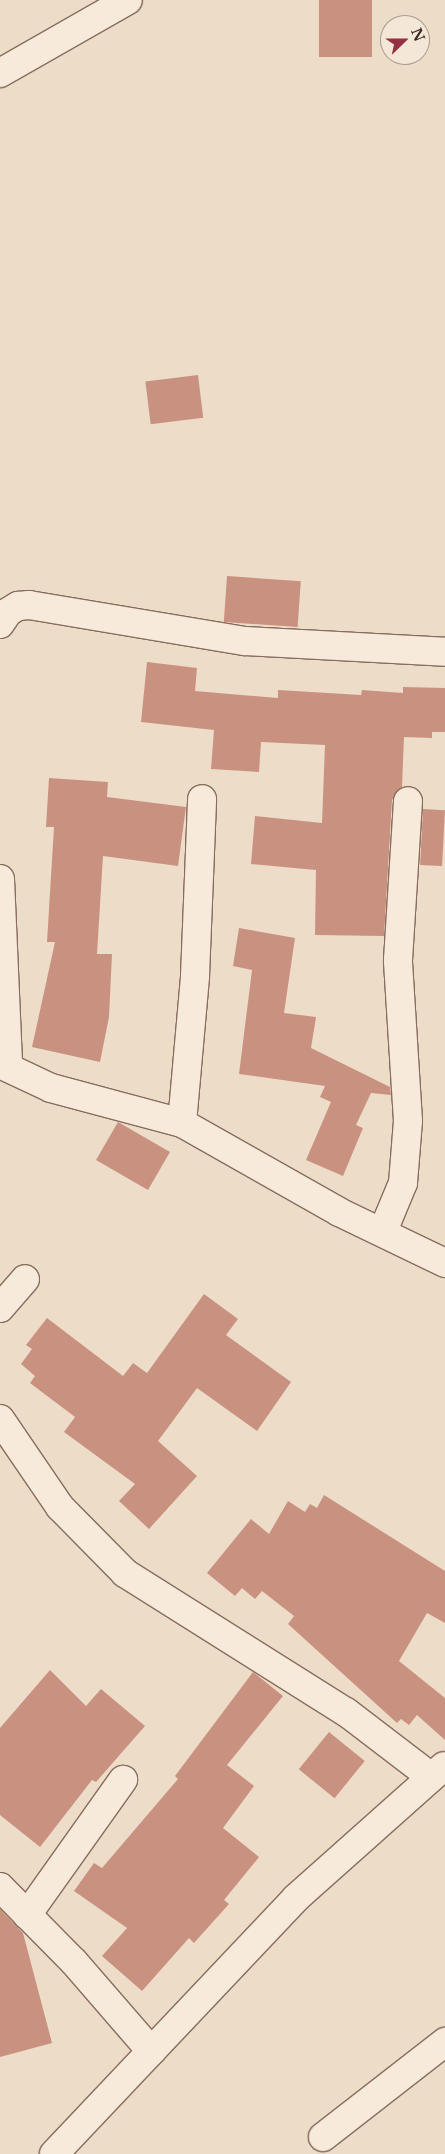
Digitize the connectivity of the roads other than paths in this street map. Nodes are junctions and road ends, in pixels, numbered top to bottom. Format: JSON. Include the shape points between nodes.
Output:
{"nodes":[{"id":1,"x":128,"y":0,"type":"edge"},
{"id":2,"x":0,"y":73,"type":"edge"},
{"id":3,"x":0,"y":624,"type":"edge"},
{"id":4,"x":445,"y":652,"type":"edge"},
{"id":5,"x":202,"y":799,"type":"dead end"},
{"id":6,"x":408,"y":801,"type":"dead end"},
{"id":7,"x":0,"y":878,"type":"edge"},
{"id":8,"x":4,"y":1064,"type":"edge"},
{"id":9,"x":182,"y":1123,"type":"junction"},
{"id":10,"x":383,"y":1231,"type":"junction"},
{"id":11,"x":445,"y":1263,"type":"edge"},
{"id":12,"x":25,"y":1279,"type":"dead end"},
{"id":13,"x":0,"y":1308,"type":"edge"},
{"id":14,"x":0,"y":1419,"type":"edge"},
{"id":15,"x":438,"y":1771,"type":"edge"},
{"id":16,"x":123,"y":1780,"type":"dead end"},
{"id":17,"x":0,"y":1887,"type":"edge"},
{"id":18,"x":27,"y":1915,"type":"junction"},
{"id":19,"x":445,"y":2042,"type":"edge"},
{"id":20,"x":151,"y":2051,"type":"junction"},
{"id":21,"x":323,"y":2137,"type":"dead end"},
{"id":22,"x":54,"y":2154,"type":"edge"}],
"edges":[{"from":1,"to":2,"type":"street"},
{"from":3,"to":4,"type":"street","via":[[8,612],[18,606],[29,605],[245,641]]},
{"from":5,"to":9,"type":"street","via":[[195,976]]},
{"from":6,"to":10,"type":"street","via":[[398,960],[408,1121],[403,1183]]},
{"from":7,"to":8,"type":"street"},
{"from":8,"to":9,"type":"street","via":[[51,1088]]},
{"from":9,"to":10,"type":"street","via":[[338,1212]]},
{"from":10,"to":11,"type":"street"},
{"from":12,"to":13,"type":"street"},
{"from":14,"to":15,"type":"street","via":[[60,1507],[125,1573]]},
{"from":15,"to":20,"type":"street","via":[[316,1878]]},
{"from":16,"to":18,"type":"street"},
{"from":17,"to":18,"type":"street"},
{"from":18,"to":20,"type":"street","via":[[74,1962]]},
{"from":19,"to":21,"type":"street"},
{"from":20,"to":22,"type":"street"}]}
